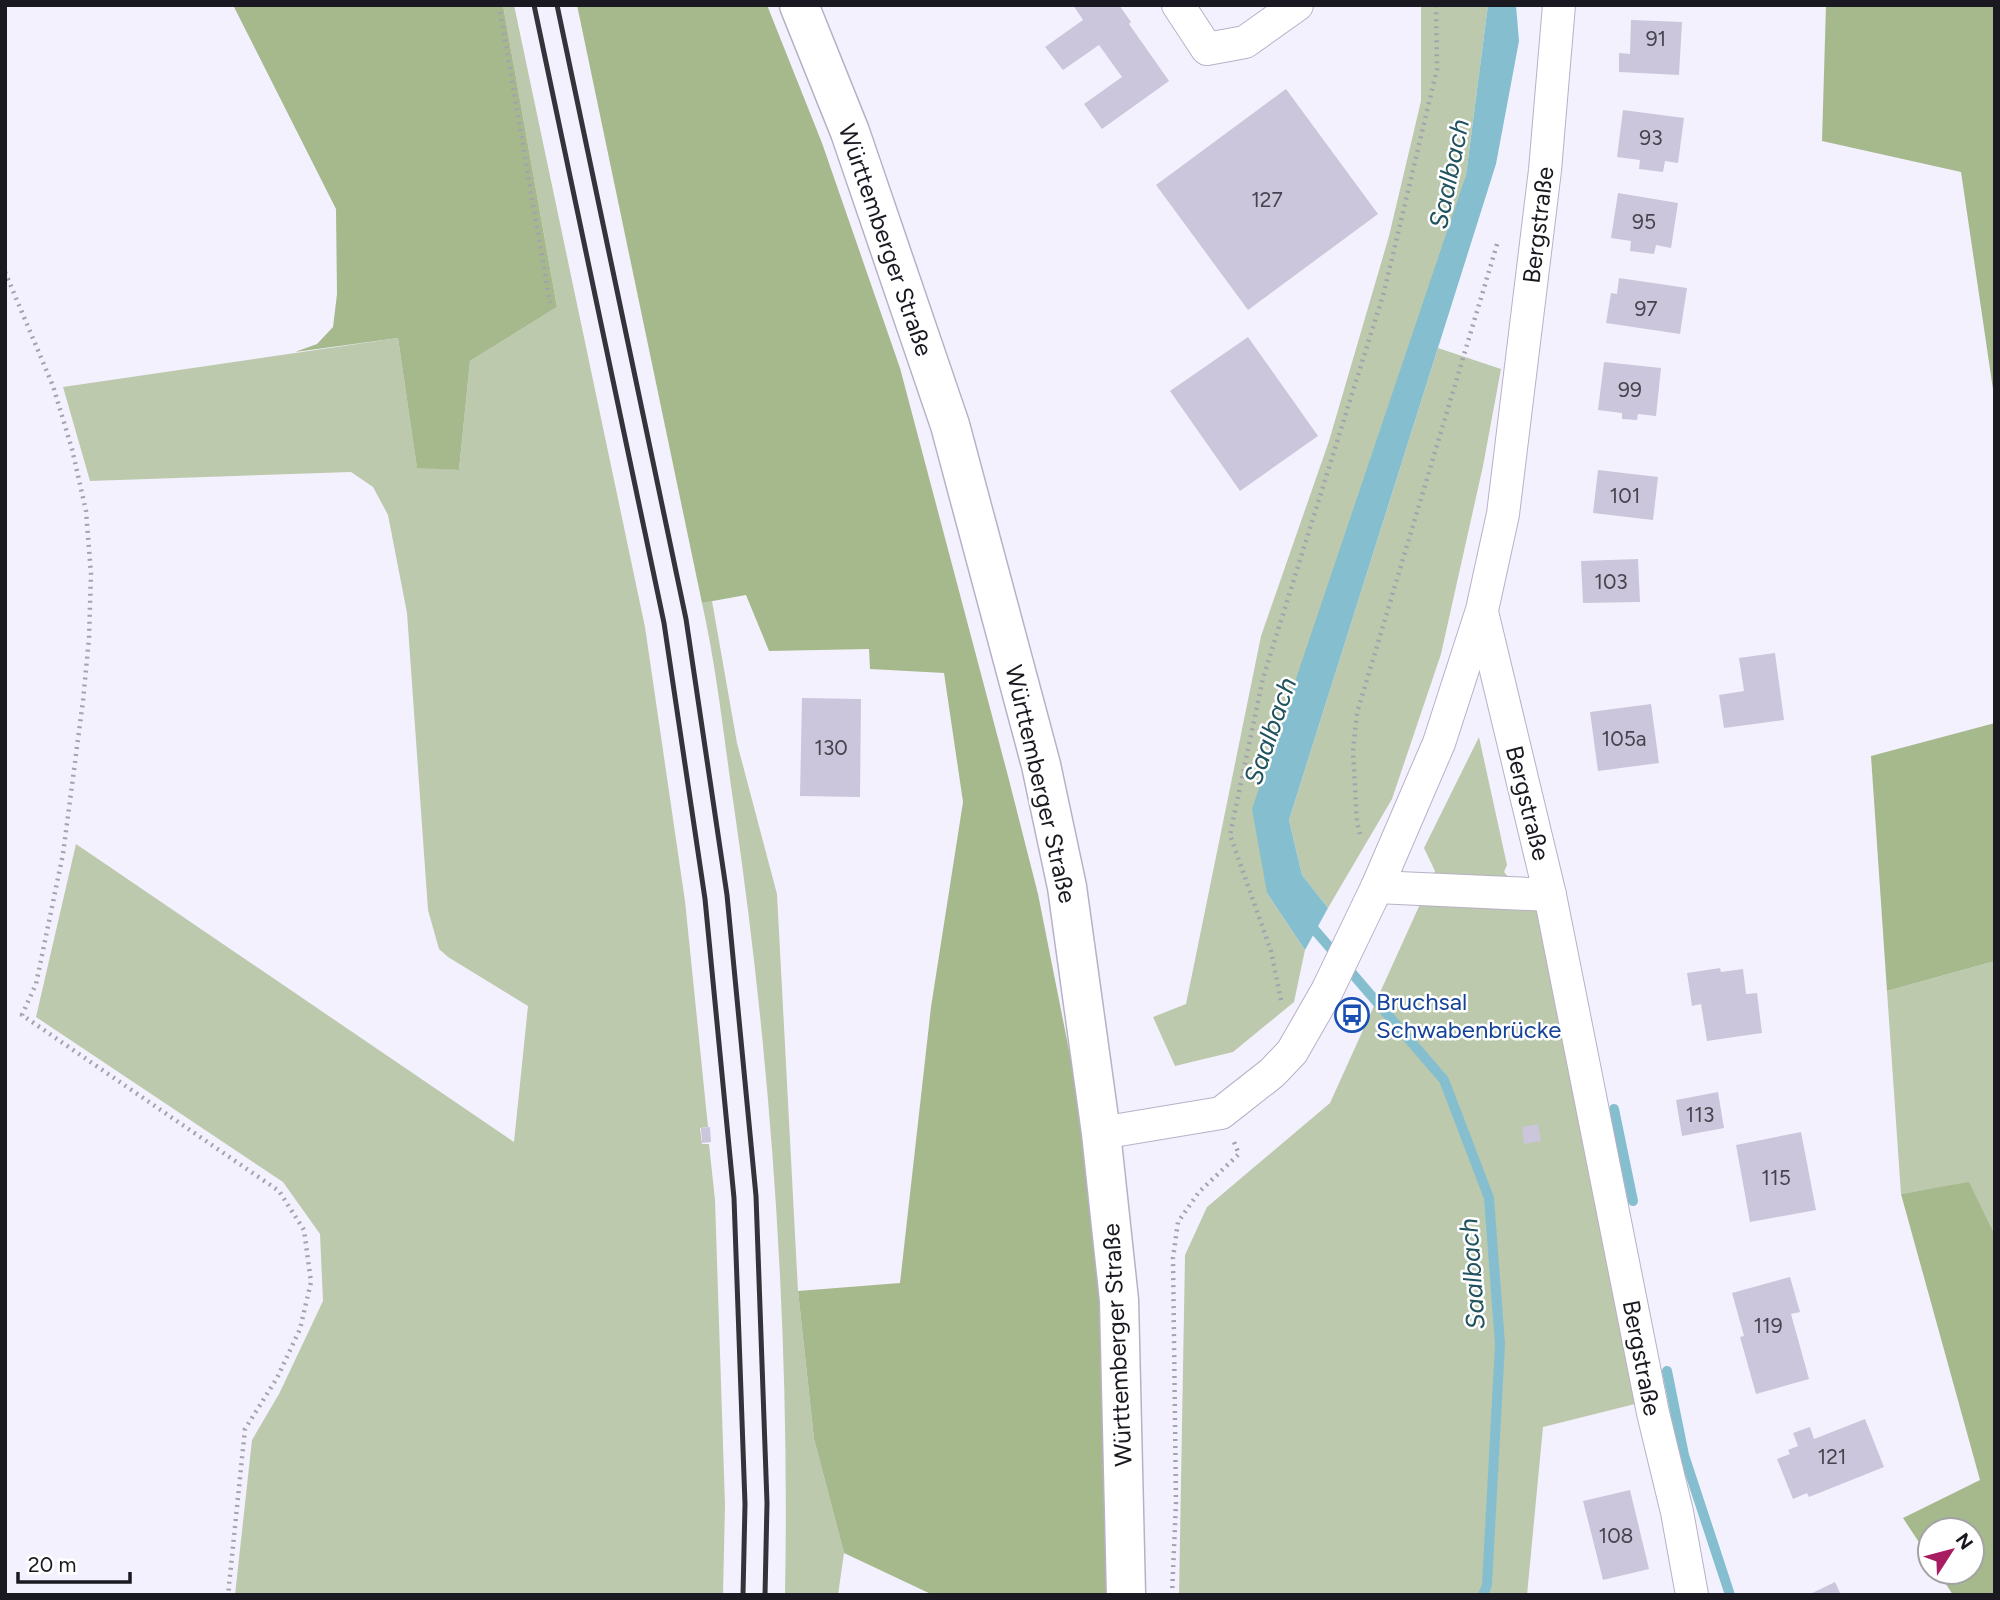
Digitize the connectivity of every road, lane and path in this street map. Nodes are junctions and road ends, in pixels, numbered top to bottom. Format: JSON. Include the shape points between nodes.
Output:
{"nodes":[{"id":1,"x":499,"y":5,"type":"edge"},
{"id":2,"x":799,"y":5,"type":"edge"},
{"id":3,"x":1178,"y":5,"type":"edge"},
{"id":4,"x":1297,"y":5,"type":"edge"},
{"id":5,"x":1436,"y":5,"type":"edge"},
{"id":6,"x":1559,"y":5,"type":"edge"},
{"id":7,"x":1501,"y":232,"type":"dead end"},
{"id":8,"x":5,"y":272,"type":"edge"},
{"id":9,"x":550,"y":303,"type":"dead end"},
{"id":10,"x":1482,"y":610,"type":"junction"},
{"id":11,"x":1377,"y":887,"type":"junction"},
{"id":12,"x":1550,"y":895,"type":"junction"},
{"id":13,"x":1292,"y":1052,"type":"junction"},
{"id":14,"x":1221,"y":1112,"type":"junction"},
{"id":15,"x":1101,"y":1133,"type":"junction"},
{"id":16,"x":228,"y":1595,"type":"edge"},
{"id":17,"x":1126,"y":1595,"type":"edge"},
{"id":18,"x":1172,"y":1595,"type":"edge"},
{"id":19,"x":1692,"y":1595,"type":"edge"}],
"edges":[{"from":1,"to":9,"type":"path"},
{"from":2,"to":15,"type":"main road","name":"Württemberger Straße","via":[[850,132],[950,425],[1041,765],[1064,874]]},
{"from":3,"to":4,"type":"street","via":[[1207,49],[1245,42]]},
{"from":5,"to":13,"type":"path","via":[[1437,69],[1384,292],[1263,678],[1230,835],[1271,951]]},
{"from":6,"to":10,"type":"street","name":"Bergstraße","via":[[1545,170],[1503,514]]},
{"from":7,"to":11,"type":"path","via":[[1357,713],[1353,751],[1357,823]]},
{"from":8,"to":16,"type":"path","via":[[53,386],[72,449],[86,511],[91,574],[89,638],[63,854],[36,984],[22,1015],[279,1191],[304,1230],[311,1282],[300,1329],[277,1378],[244,1429]]},
{"from":10,"to":11,"type":"street","via":[[1439,743]]},
{"from":10,"to":12,"type":"street","name":"Bergstraße"},
{"from":11,"to":12,"type":"street"},
{"from":11,"to":13,"type":"street"},
{"from":12,"to":19,"type":"street","name":"Bergstraße"},
{"from":13,"to":14,"type":"street"},
{"from":14,"to":15,"type":"street"},
{"from":14,"to":18,"type":"path","via":[[1239,1154],[1199,1192],[1178,1222],[1173,1258],[1176,1503]]},
{"from":15,"to":17,"type":"main road","name":"Württemberger Straße","via":[[1119,1300]]}]}
